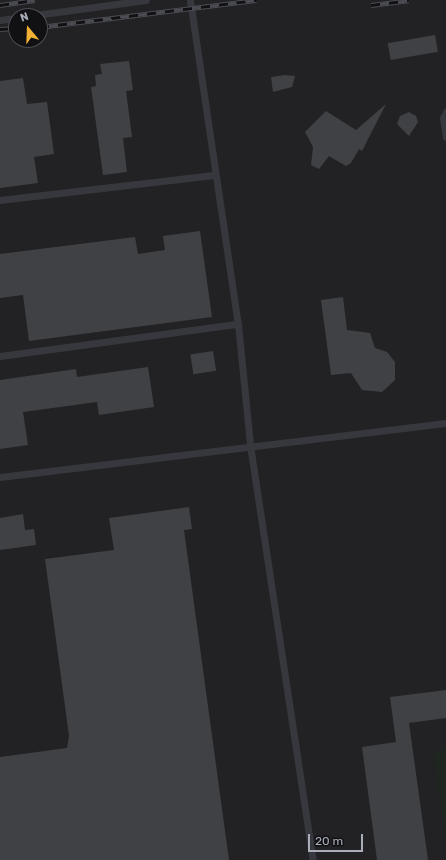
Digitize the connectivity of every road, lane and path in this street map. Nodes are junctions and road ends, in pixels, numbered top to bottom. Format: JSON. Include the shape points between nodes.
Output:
{"nodes":[{"id":1,"x":146,"y":0,"type":"edge"},
{"id":2,"x":190,"y":0,"type":"edge"},
{"id":3,"x":48,"y":13,"type":"edge"},
{"id":4,"x":446,"y":112,"type":"edge"},
{"id":5,"x":446,"y":137,"type":"edge"},
{"id":6,"x":214,"y":175,"type":"junction"},
{"id":7,"x":0,"y":200,"type":"edge"},
{"id":8,"x":238,"y":324,"type":"junction"},
{"id":9,"x":0,"y":356,"type":"edge"},
{"id":10,"x":446,"y":424,"type":"edge"},
{"id":11,"x":250,"y":445,"type":"junction"},
{"id":12,"x":0,"y":478,"type":"edge"},
{"id":13,"x":313,"y":860,"type":"edge"}],
"edges":[{"from":1,"to":3,"type":"lane"},
{"from":2,"to":6,"type":"lane"},
{"from":4,"to":5,"type":"lane","via":[[443,118]]},
{"from":6,"to":7,"type":"lane"},
{"from":6,"to":8,"type":"lane"},
{"from":8,"to":9,"type":"lane"},
{"from":8,"to":11,"type":"lane"},
{"from":10,"to":11,"type":"lane"},
{"from":11,"to":12,"type":"lane"},
{"from":11,"to":13,"type":"lane"}]}
